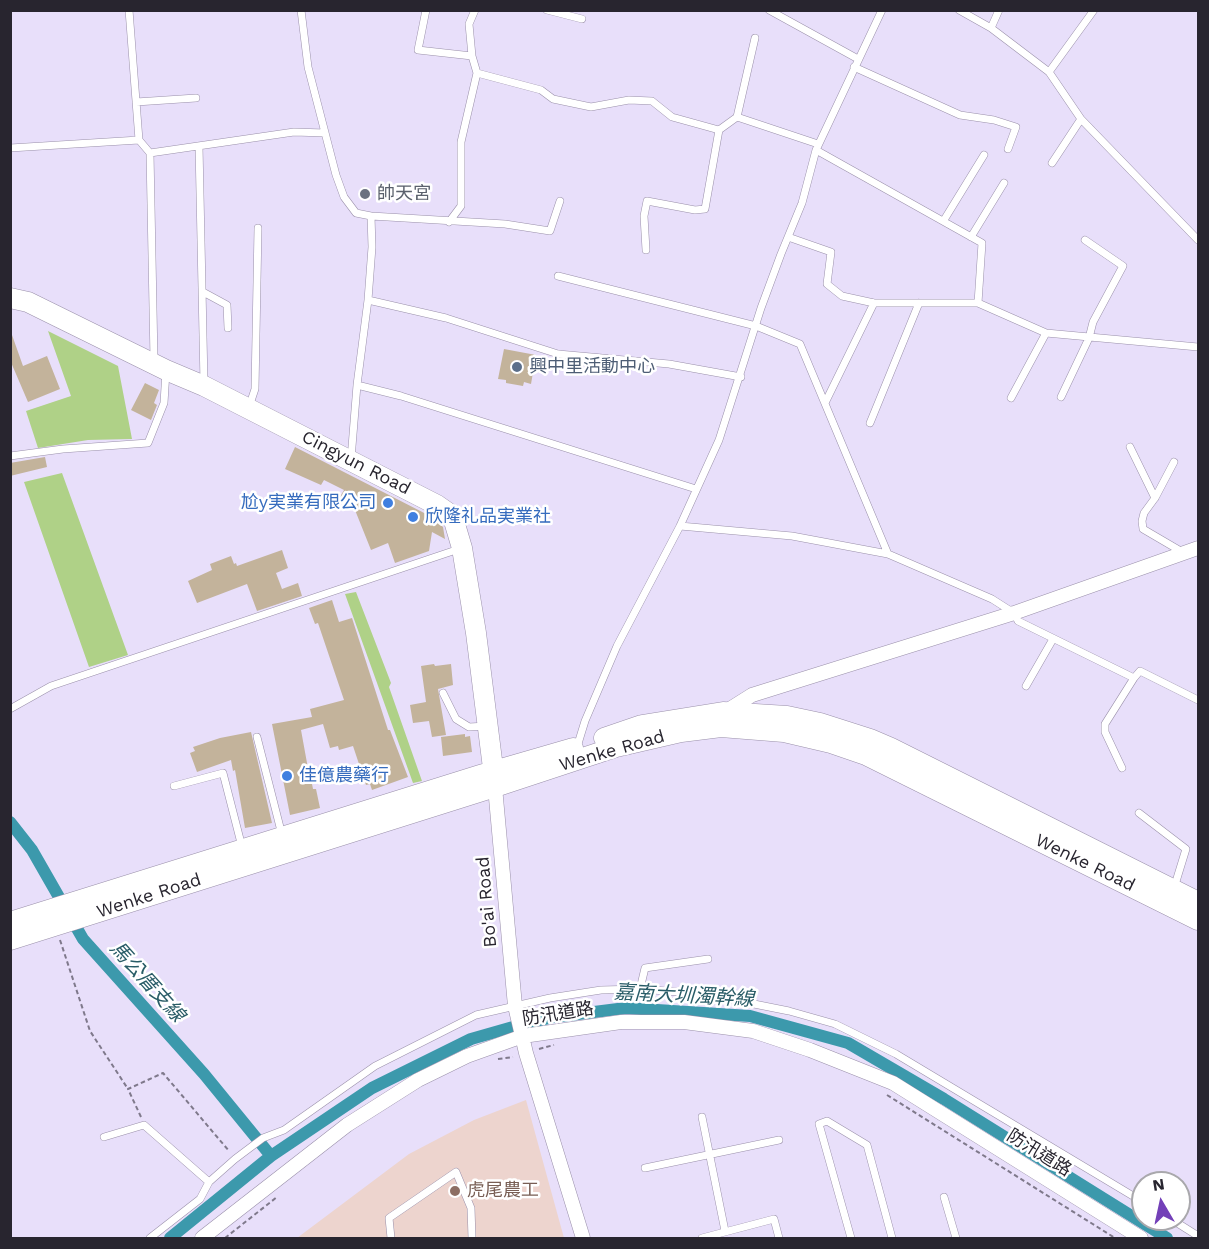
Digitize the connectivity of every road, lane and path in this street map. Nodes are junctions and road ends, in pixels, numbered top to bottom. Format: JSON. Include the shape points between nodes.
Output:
{"nodes":[{"id":1,"x":129,"y":10,"type":"edge"},
{"id":2,"x":301,"y":10,"type":"edge"},
{"id":3,"x":426,"y":10,"type":"edge"},
{"id":4,"x":475,"y":10,"type":"edge"},
{"id":5,"x":547,"y":10,"type":"edge"},
{"id":6,"x":769,"y":10,"type":"edge"},
{"id":7,"x":882,"y":10,"type":"edge"},
{"id":8,"x":959,"y":10,"type":"edge"},
{"id":9,"x":999,"y":10,"type":"edge"},
{"id":10,"x":1095,"y":10,"type":"edge"},
{"id":11,"x":582,"y":19,"type":"dead end"},
{"id":12,"x":991,"y":28,"type":"junction"},
{"id":13,"x":754,"y":38,"type":"dead end"},
{"id":14,"x":472,"y":56,"type":"junction"},
{"id":15,"x":858,"y":58,"type":"junction"},
{"id":16,"x":854,"y":67,"type":"junction"},
{"id":17,"x":1049,"y":72,"type":"junction"},
{"id":18,"x":477,"y":73,"type":"junction"},
{"id":19,"x":196,"y":98,"type":"dead end"},
{"id":20,"x":136,"y":102,"type":"junction"},
{"id":21,"x":737,"y":117,"type":"junction"},
{"id":22,"x":1081,"y":119,"type":"junction"},
{"id":23,"x":719,"y":130,"type":"junction"},
{"id":24,"x":325,"y":133,"type":"junction"},
{"id":25,"x":139,"y":140,"type":"junction"},
{"id":26,"x":199,"y":146,"type":"junction"},
{"id":27,"x":817,"y":147,"type":"junction"},
{"id":28,"x":10,"y":148,"type":"edge"},
{"id":29,"x":1008,"y":149,"type":"dead end"},
{"id":30,"x":150,"y":153,"type":"junction"},
{"id":31,"x":984,"y":155,"type":"dead end"},
{"id":32,"x":1052,"y":164,"type":"dead end"},
{"id":33,"x":1004,"y":183,"type":"dead end"},
{"id":34,"x":560,"y":201,"type":"dead end"},
{"id":35,"x":371,"y":216,"type":"junction"},
{"id":36,"x":944,"y":220,"type":"junction"},
{"id":37,"x":449,"y":222,"type":"junction"},
{"id":38,"x":258,"y":228,"type":"dead end"},
{"id":39,"x":788,"y":237,"type":"junction"},
{"id":40,"x":971,"y":237,"type":"junction"},
{"id":41,"x":1085,"y":240,"type":"dead end"},
{"id":42,"x":1198,"y":240,"type":"edge"},
{"id":43,"x":646,"y":250,"type":"dead end"},
{"id":44,"x":558,"y":276,"type":"dead end"},
{"id":45,"x":203,"y":292,"type":"junction"},
{"id":46,"x":10,"y":297,"type":"edge"},
{"id":47,"x":368,"y":300,"type":"junction"},
{"id":48,"x":874,"y":303,"type":"junction"},
{"id":49,"x":919,"y":303,"type":"junction"},
{"id":50,"x":978,"y":303,"type":"junction"},
{"id":51,"x":756,"y":326,"type":"junction"},
{"id":52,"x":228,"y":328,"type":"dead end"},
{"id":53,"x":1046,"y":333,"type":"junction"},
{"id":54,"x":1089,"y":338,"type":"junction"},
{"id":55,"x":1198,"y":346,"type":"edge"},
{"id":56,"x":160,"y":367,"type":"junction"},
{"id":57,"x":741,"y":377,"type":"junction"},
{"id":58,"x":357,"y":385,"type":"junction"},
{"id":59,"x":204,"y":386,"type":"junction"},
{"id":60,"x":1061,"y":397,"type":"dead end"},
{"id":61,"x":1011,"y":398,"type":"dead end"},
{"id":62,"x":825,"y":403,"type":"junction"},
{"id":63,"x":248,"y":408,"type":"junction"},
{"id":64,"x":870,"y":423,"type":"dead end"},
{"id":65,"x":1130,"y":447,"type":"dead end"},
{"id":66,"x":10,"y":456,"type":"edge"},
{"id":67,"x":351,"y":460,"type":"junction"},
{"id":68,"x":1174,"y":462,"type":"dead end"},
{"id":69,"x":696,"y":489,"type":"junction"},
{"id":70,"x":1155,"y":498,"type":"junction"},
{"id":71,"x":680,"y":526,"type":"junction"},
{"id":72,"x":462,"y":548,"type":"junction"},
{"id":73,"x":1198,"y":548,"type":"edge"},
{"id":74,"x":1184,"y":553,"type":"junction"},
{"id":75,"x":888,"y":554,"type":"junction"},
{"id":76,"x":1014,"y":613,"type":"junction"},
{"id":77,"x":1053,"y":639,"type":"junction"},
{"id":78,"x":1134,"y":678,"type":"junction"},
{"id":79,"x":1026,"y":686,"type":"dead end"},
{"id":80,"x":443,"y":693,"type":"dead end"},
{"id":81,"x":1198,"y":700,"type":"edge"},
{"id":82,"x":11,"y":708,"type":"edge"},
{"id":83,"x":722,"y":720,"type":"junction"},
{"id":84,"x":487,"y":726,"type":"junction"},
{"id":85,"x":257,"y":737,"type":"dead end"},
{"id":86,"x":575,"y":754,"type":"junction"},
{"id":87,"x":1122,"y":768,"type":"dead end"},
{"id":88,"x":494,"y":779,"type":"junction"},
{"id":89,"x":174,"y":786,"type":"dead end"},
{"id":90,"x":1139,"y":813,"type":"dead end"},
{"id":91,"x":283,"y":837,"type":"junction"},
{"id":92,"x":243,"y":850,"type":"junction"},
{"id":93,"x":1170,"y":897,"type":"junction"},
{"id":94,"x":1198,"y":902,"type":"edge"},
{"id":95,"x":88,"y":906,"type":"junction"},
{"id":96,"x":50,"y":918,"type":"junction"},
{"id":97,"x":1198,"y":920,"type":"edge"},
{"id":98,"x":10,"y":922,"type":"edge"},
{"id":99,"x":10,"y":940,"type":"edge"},
{"id":100,"x":708,"y":959,"type":"dead end"},
{"id":101,"x":640,"y":989,"type":"junction"},
{"id":102,"x":515,"y":1009,"type":"junction"},
{"id":103,"x":521,"y":1035,"type":"junction"},
{"id":104,"x":562,"y":1043,"type":"dead end"},
{"id":105,"x":526,"y":1053,"type":"junction"},
{"id":106,"x":494,"y":1058,"type":"dead end"},
{"id":107,"x":128,"y":1089,"type":"junction"},
{"id":108,"x":886,"y":1095,"type":"dead end"},
{"id":109,"x":702,"y":1117,"type":"dead end"},
{"id":110,"x":144,"y":1125,"type":"junction"},
{"id":111,"x":104,"y":1137,"type":"dead end"},
{"id":112,"x":779,"y":1140,"type":"dead end"},
{"id":113,"x":710,"y":1155,"type":"junction"},
{"id":114,"x":235,"y":1159,"type":"junction"},
{"id":115,"x":645,"y":1168,"type":"dead end"},
{"id":116,"x":209,"y":1182,"type":"junction"},
{"id":117,"x":281,"y":1194,"type":"dead end"},
{"id":118,"x":1131,"y":1195,"type":"edge"},
{"id":119,"x":944,"y":1197,"type":"dead end"},
{"id":120,"x":725,"y":1231,"type":"junction"},
{"id":121,"x":150,"y":1239,"type":"edge"},
{"id":122,"x":202,"y":1239,"type":"edge"},
{"id":123,"x":225,"y":1239,"type":"edge"},
{"id":124,"x":391,"y":1239,"type":"edge"},
{"id":125,"x":472,"y":1239,"type":"edge"},
{"id":126,"x":583,"y":1239,"type":"edge"},
{"id":127,"x":702,"y":1239,"type":"edge"},
{"id":128,"x":779,"y":1239,"type":"edge"},
{"id":129,"x":851,"y":1239,"type":"edge"},
{"id":130,"x":892,"y":1239,"type":"edge"},
{"id":131,"x":956,"y":1239,"type":"edge"},
{"id":132,"x":1115,"y":1239,"type":"edge"},
{"id":133,"x":1141,"y":1239,"type":"edge"}],
"edges":[{"from":1,"to":20,"type":"lane"},
{"from":2,"to":24,"type":"lane","via":[[308,67]]},
{"from":3,"to":14,"type":"lane","via":[[418,50]]},
{"from":4,"to":14,"type":"lane","via":[[469,24]]},
{"from":5,"to":11,"type":"lane"},
{"from":6,"to":15,"type":"lane"},
{"from":7,"to":15,"type":"lane"},
{"from":8,"to":12,"type":"lane"},
{"from":9,"to":12,"type":"lane"},
{"from":10,"to":17,"type":"lane"},
{"from":12,"to":17,"type":"lane"},
{"from":13,"to":21,"type":"lane"},
{"from":14,"to":18,"type":"lane"},
{"from":15,"to":16,"type":"lane"},
{"from":16,"to":27,"type":"lane"},
{"from":16,"to":29,"type":"lane","via":[[960,115],[1016,127]]},
{"from":17,"to":22,"type":"lane"},
{"from":18,"to":23,"type":"lane","via":[[541,90],[553,99],[591,107],[629,100],[652,101],[672,117]]},
{"from":18,"to":37,"type":"lane","via":[[461,142],[461,206]]},
{"from":19,"to":20,"type":"lane"},
{"from":20,"to":25,"type":"lane"},
{"from":21,"to":23,"type":"lane"},
{"from":21,"to":27,"type":"lane"},
{"from":22,"to":32,"type":"lane"},
{"from":22,"to":42,"type":"lane"},
{"from":23,"to":43,"type":"lane","via":[[705,209],[647,201]]},
{"from":24,"to":26,"type":"lane","via":[[294,132]]},
{"from":24,"to":35,"type":"lane","via":[[344,197],[356,213]]},
{"from":25,"to":28,"type":"lane"},
{"from":25,"to":30,"type":"lane"},
{"from":26,"to":30,"type":"lane"},
{"from":26,"to":45,"type":"lane"},
{"from":27,"to":36,"type":"lane"},
{"from":27,"to":39,"type":"lane"},
{"from":30,"to":56,"type":"lane"},
{"from":31,"to":36,"type":"lane"},
{"from":33,"to":40,"type":"lane"},
{"from":34,"to":37,"type":"lane","via":[[550,231]]},
{"from":35,"to":37,"type":"lane"},
{"from":35,"to":47,"type":"lane"},
{"from":36,"to":40,"type":"lane"},
{"from":38,"to":63,"type":"lane","via":[[255,389]]},
{"from":39,"to":48,"type":"lane","via":[[831,252],[826,284],[842,296]]},
{"from":39,"to":51,"type":"lane"},
{"from":40,"to":50,"type":"lane","via":[[982,243]]},
{"from":41,"to":54,"type":"lane","via":[[1123,266],[1093,322]]},
{"from":44,"to":51,"type":"lane"},
{"from":45,"to":52,"type":"lane","via":[[227,305]]},
{"from":45,"to":59,"type":"lane"},
{"from":46,"to":56,"type":"main road","name":"Cingyun Road","via":[[28,302]]},
{"from":47,"to":57,"type":"lane","via":[[446,318],[558,354],[669,364]]},
{"from":47,"to":58,"type":"lane"},
{"from":48,"to":49,"type":"lane"},
{"from":48,"to":62,"type":"lane"},
{"from":49,"to":50,"type":"lane"},
{"from":49,"to":64,"type":"lane"},
{"from":50,"to":53,"type":"lane"},
{"from":51,"to":57,"type":"lane"},
{"from":51,"to":62,"type":"lane","via":[[800,344]]},
{"from":53,"to":54,"type":"lane"},
{"from":53,"to":61,"type":"lane"},
{"from":54,"to":55,"type":"lane"},
{"from":54,"to":60,"type":"lane"},
{"from":56,"to":59,"type":"main road","name":"Cingyun Road"},
{"from":56,"to":66,"type":"lane","via":[[164,403],[148,443]]},
{"from":57,"to":69,"type":"lane","via":[[719,440]]},
{"from":58,"to":67,"type":"lane"},
{"from":58,"to":69,"type":"lane"},
{"from":59,"to":63,"type":"main road","name":"Cingyun Road"},
{"from":62,"to":75,"type":"lane"},
{"from":63,"to":67,"type":"main road","name":"Cingyun Road"},
{"from":65,"to":70,"type":"lane"},
{"from":67,"to":72,"type":"main road","name":"Cingyun Road","via":[[447,512]]},
{"from":68,"to":70,"type":"lane"},
{"from":69,"to":71,"type":"lane"},
{"from":70,"to":74,"type":"lane","via":[[1144,513],[1143,529]]},
{"from":71,"to":75,"type":"lane","via":[[792,536]]},
{"from":71,"to":86,"type":"lane","via":[[617,646]]},
{"from":72,"to":82,"type":"lane","via":[[51,686]]},
{"from":72,"to":84,"type":"main road","name":"Cingyun Road"},
{"from":73,"to":74,"type":"street"},
{"from":74,"to":76,"type":"street"},
{"from":75,"to":76,"type":"lane","via":[[992,599]]},
{"from":76,"to":77,"type":"lane","via":[[1018,621]]},
{"from":76,"to":83,"type":"street","via":[[752,695]]},
{"from":77,"to":78,"type":"lane"},
{"from":77,"to":79,"type":"lane"},
{"from":78,"to":81,"type":"lane","via":[[1140,671]]},
{"from":78,"to":87,"type":"lane","via":[[1105,724]]},
{"from":80,"to":84,"type":"lane","via":[[456,719],[469,726]]},
{"from":83,"to":86,"type":"main road","name":"Wenke Road","via":[[642,725]]},
{"from":83,"to":93,"type":"main road","name":"Wenke Road","via":[[787,716],[870,739],[1032,828]]},
{"from":84,"to":88,"type":"main road","name":"Cingyun Road"},
{"from":85,"to":91,"type":"lane"},
{"from":86,"to":88,"type":"main road","name":"Wenke Road"},
{"from":88,"to":91,"type":"main road","name":"Wenke Road"},
{"from":88,"to":95,"type":"main road","name":"Wenke Road"},
{"from":88,"to":102,"type":"street","name":"Bo'ai Road"},
{"from":89,"to":92,"type":"lane","via":[[223,773]]},
{"from":90,"to":93,"type":"lane","via":[[1186,849]]},
{"from":91,"to":92,"type":"main road","name":"Wenke Road"},
{"from":92,"to":95,"type":"main road","name":"Wenke Road"},
{"from":93,"to":94,"type":"main road","name":"Wenke Road"},
{"from":93,"to":97,"type":"main road","name":"Wenke Road"},
{"from":95,"to":96,"type":"main road","name":"Wenke Road"},
{"from":96,"to":98,"type":"main road","name":"Wenke Road"},
{"from":96,"to":99,"type":"main road","name":"Wenke Road"},
{"from":96,"to":107,"type":"path","via":[[90,1031]]},
{"from":100,"to":101,"type":"lane","via":[[645,968]]},
{"from":101,"to":102,"type":"lane","via":[[601,990]]},
{"from":101,"to":118,"type":"lane","via":[[750,1002],[835,1024],[896,1054]]},
{"from":102,"to":103,"type":"street","name":"Bo'ai Road"},
{"from":102,"to":114,"type":"lane","via":[[476,1015],[375,1066]]},
{"from":103,"to":105,"type":"street"},
{"from":103,"to":122,"type":"street","name":"防汛道路","via":[[418,1080],[367,1112]]},
{"from":103,"to":133,"type":"street","name":"防汛道路","via":[[621,1022],[684,1022],[753,1030],[893,1083]]},
{"from":104,"to":105,"type":"path"},
{"from":105,"to":106,"type":"path","via":[[503,1060]]},
{"from":105,"to":126,"type":"street"},
{"from":107,"to":110,"type":"path"},
{"from":107,"to":114,"type":"path","via":[[163,1073]]},
{"from":108,"to":132,"type":"path"},
{"from":109,"to":113,"type":"lane"},
{"from":110,"to":111,"type":"lane"},
{"from":110,"to":116,"type":"lane"},
{"from":112,"to":113,"type":"lane"},
{"from":113,"to":115,"type":"lane"},
{"from":113,"to":120,"type":"lane"},
{"from":114,"to":116,"type":"lane"},
{"from":116,"to":121,"type":"lane","via":[[200,1199]]},
{"from":117,"to":123,"type":"path"},
{"from":119,"to":131,"type":"lane"},
{"from":120,"to":127,"type":"lane"},
{"from":120,"to":128,"type":"lane","via":[[774,1219]]},
{"from":124,"to":125,"type":"lane","via":[[388,1218],[456,1172],[471,1208]]},
{"from":129,"to":130,"type":"lane","via":[[819,1124],[827,1121],[867,1145]]}]}
